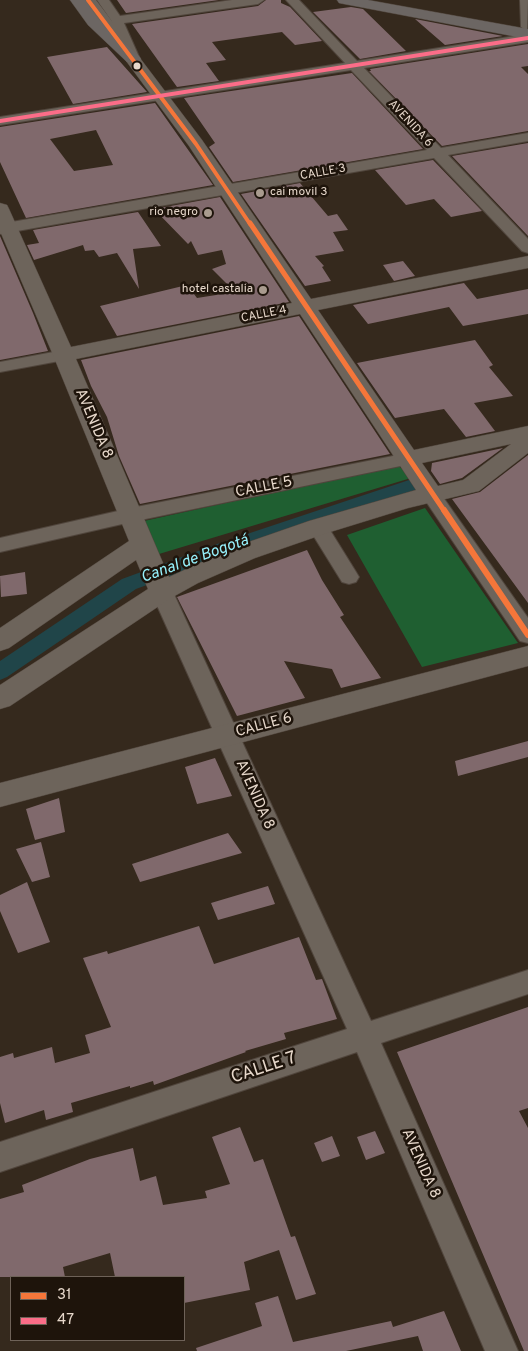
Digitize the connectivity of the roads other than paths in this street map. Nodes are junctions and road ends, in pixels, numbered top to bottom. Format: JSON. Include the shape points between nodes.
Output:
{"nodes":[{"id":1,"x":77,"y":0,"type":"edge"},
{"id":2,"x":88,"y":0,"type":"edge"},
{"id":3,"x":103,"y":0,"type":"edge"},
{"id":4,"x":258,"y":0,"type":"edge"},
{"id":5,"x":292,"y":0,"type":"edge"},
{"id":6,"x":344,"y":0,"type":"edge"},
{"id":7,"x":385,"y":0,"type":"edge"},
{"id":8,"x":526,"y":0,"type":"edge"},
{"id":9,"x":117,"y":20,"type":"junction"},
{"id":10,"x":528,"y":32,"type":"edge"},
{"id":11,"x":133,"y":59,"type":"junction"},
{"id":12,"x":357,"y":66,"type":"junction"},
{"id":13,"x":161,"y":96,"type":"junction"},
{"id":14,"x":0,"y":121,"type":"edge"},
{"id":15,"x":528,"y":137,"type":"edge"},
{"id":16,"x":438,"y":153,"type":"junction"},
{"id":17,"x":226,"y":190,"type":"junction"},
{"id":18,"x":0,"y":209,"type":"edge"},
{"id":19,"x":4,"y":228,"type":"edge"},
{"id":20,"x":528,"y":248,"type":"edge"},
{"id":21,"x":528,"y":262,"type":"edge"},
{"id":22,"x":305,"y":307,"type":"junction"},
{"id":23,"x":64,"y":355,"type":"junction"},
{"id":24,"x":0,"y":367,"type":"edge"},
{"id":25,"x":528,"y":433,"type":"edge"},
{"id":26,"x":528,"y":442,"type":"edge"},
{"id":27,"x":408,"y":459,"type":"junction"},
{"id":28,"x":431,"y":494,"type":"junction"},
{"id":29,"x":130,"y":515,"type":"junction"},
{"id":30,"x":318,"y":527,"type":"junction"},
{"id":31,"x":0,"y":544,"type":"edge"},
{"id":32,"x":153,"y":570,"type":"junction"},
{"id":33,"x":349,"y":577,"type":"dead end"},
{"id":34,"x":528,"y":635,"type":"edge"},
{"id":35,"x":0,"y":641,"type":"edge"},
{"id":36,"x":528,"y":656,"type":"edge"},
{"id":37,"x":0,"y":699,"type":"edge"},
{"id":38,"x":228,"y":736,"type":"junction"},
{"id":39,"x":0,"y":796,"type":"edge"},
{"id":40,"x":528,"y":982,"type":"edge"},
{"id":41,"x":364,"y":1036,"type":"junction"},
{"id":42,"x":0,"y":1157,"type":"edge"},
{"id":43,"x":502,"y":1351,"type":"edge"}],
"edges":[{"from":1,"to":11,"type":"main road","via":[[93,22]]},
{"from":2,"to":11,"type":"main road"},
{"from":3,"to":9,"type":"street"},
{"from":4,"to":9,"type":"street"},
{"from":5,"to":12,"type":"street","name":"AVENIDA 6"},
{"from":6,"to":10,"type":"main road"},
{"from":7,"to":10,"type":"main road"},
{"from":8,"to":10,"type":"street"},
{"from":9,"to":11,"type":"street"},
{"from":10,"to":12,"type":"street"},
{"from":11,"to":13,"type":"main road"},
{"from":12,"to":13,"type":"street"},
{"from":12,"to":16,"type":"street","name":"AVENIDA 6"},
{"from":13,"to":14,"type":"street"},
{"from":13,"to":17,"type":"main road"},
{"from":15,"to":16,"type":"street","name":"CALLE 3"},
{"from":16,"to":17,"type":"street","name":"CALLE 3"},
{"from":16,"to":20,"type":"street","name":"AVENIDA 6"},
{"from":17,"to":19,"type":"street","name":"CALLE 3"},
{"from":17,"to":22,"type":"main road"},
{"from":18,"to":19,"type":"main road","name":"AVENIDA 8"},
{"from":19,"to":23,"type":"main road","name":"AVENIDA 8"},
{"from":21,"to":22,"type":"main road","name":"CALLE 4"},
{"from":22,"to":23,"type":"main road","name":"CALLE 4"},
{"from":22,"to":27,"type":"main road"},
{"from":23,"to":24,"type":"street","name":"CALLE 4"},
{"from":23,"to":29,"type":"main road","name":"AVENIDA 8"},
{"from":25,"to":27,"type":"main road","name":"CALLE 5"},
{"from":26,"to":28,"type":"main road","via":[[471,486]]},
{"from":27,"to":28,"type":"main road"},
{"from":27,"to":29,"type":"street","name":"CALLE 5"},
{"from":28,"to":30,"type":"main road"},
{"from":28,"to":34,"type":"street"},
{"from":29,"to":31,"type":"street","name":"CALLE 5"},
{"from":29,"to":32,"type":"main road","name":"AVENIDA 8"},
{"from":30,"to":32,"type":"main road","via":[[246,552],[189,577]]},
{"from":30,"to":33,"type":"street"},
{"from":32,"to":35,"type":"main road"},
{"from":32,"to":37,"type":"main road"},
{"from":32,"to":38,"type":"street","name":"AVENIDA 8"},
{"from":36,"to":38,"type":"main road","name":"CALLE 6"},
{"from":38,"to":39,"type":"main road","name":"CALLE 6"},
{"from":38,"to":41,"type":"street","name":"AVENIDA 8"},
{"from":40,"to":41,"type":"street","name":"CALLE 7"},
{"from":41,"to":42,"type":"street","name":"CALLE 7"},
{"from":41,"to":43,"type":"street","name":"AVENIDA 8"}]}
